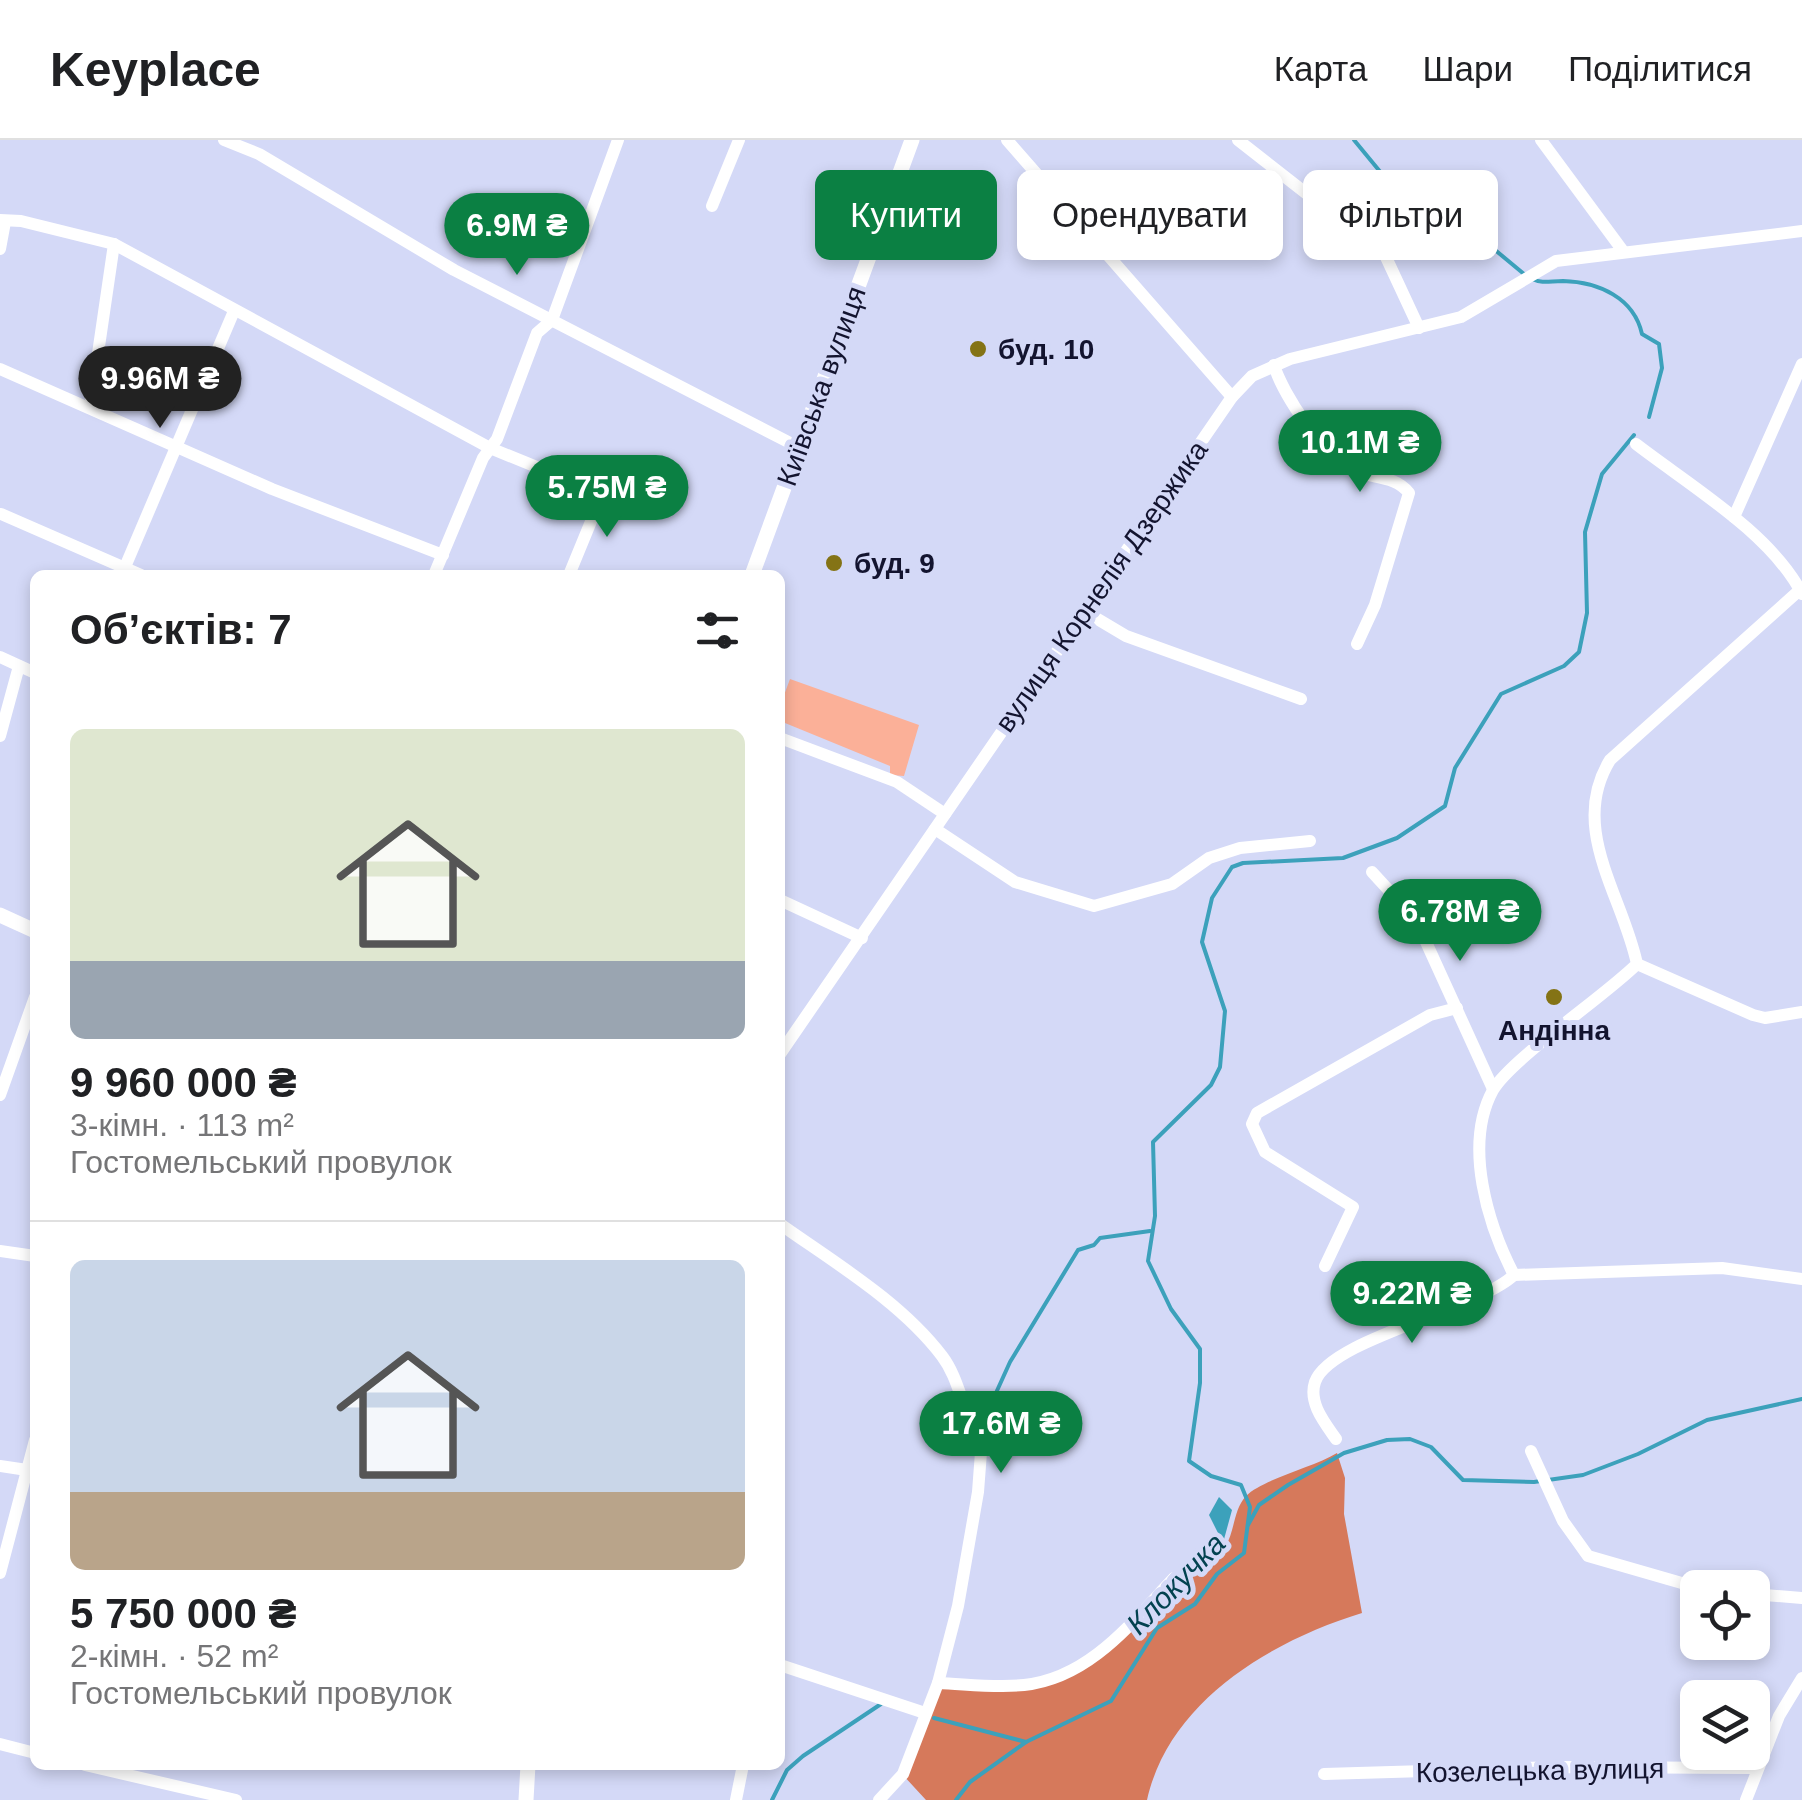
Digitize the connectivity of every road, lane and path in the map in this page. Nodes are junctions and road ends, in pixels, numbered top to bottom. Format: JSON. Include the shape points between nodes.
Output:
{"nodes":[{"id":1,"x":224,"y":140,"type":"edge"},
{"id":2,"x":618,"y":140,"type":"edge"},
{"id":3,"x":739,"y":140,"type":"edge"},
{"id":4,"x":912,"y":140,"type":"edge"},
{"id":5,"x":1007,"y":140,"type":"edge"},
{"id":6,"x":1238,"y":140,"type":"edge"},
{"id":7,"x":1541,"y":140,"type":"edge"},
{"id":8,"x":712,"y":206,"type":"dead end"},
{"id":9,"x":3,"y":221,"type":"edge"},
{"id":10,"x":1802,"y":231,"type":"edge"},
{"id":11,"x":114,"y":244,"type":"junction"},
{"id":12,"x":0,"y":249,"type":"edge"},
{"id":13,"x":1623,"y":250,"type":"junction"},
{"id":14,"x":234,"y":311,"type":"junction"},
{"id":15,"x":552,"y":320,"type":"junction"},
{"id":16,"x":1419,"y":328,"type":"junction"},
{"id":17,"x":1274,"y":364,"type":"junction"},
{"id":18,"x":1802,"y":364,"type":"edge"},
{"id":19,"x":0,"y":369,"type":"edge"},
{"id":20,"x":1232,"y":396,"type":"junction"},
{"id":21,"x":90,"y":408,"type":"junction"},
{"id":22,"x":177,"y":444,"type":"junction"},
{"id":23,"x":1636,"y":444,"type":"dead end"},
{"id":24,"x":798,"y":447,"type":"junction"},
{"id":25,"x":490,"y":448,"type":"junction"},
{"id":26,"x":1,"y":514,"type":"edge"},
{"id":27,"x":1734,"y":517,"type":"junction"},
{"id":28,"x":443,"y":555,"type":"junction"},
{"id":29,"x":125,"y":567,"type":"junction"},
{"id":30,"x":131,"y":570,"type":"edge"},
{"id":31,"x":436,"y":570,"type":"edge"},
{"id":32,"x":571,"y":570,"type":"edge"},
{"id":33,"x":754,"y":570,"type":"edge"},
{"id":34,"x":1801,"y":591,"type":"edge"},
{"id":35,"x":1084,"y":611,"type":"junction"},
{"id":36,"x":1357,"y":644,"type":"dead end"},
{"id":37,"x":0,"y":657,"type":"edge"},
{"id":38,"x":20,"y":666,"type":"junction"},
{"id":39,"x":30,"y":671,"type":"edge"},
{"id":40,"x":1301,"y":699,"type":"dead end"},
{"id":41,"x":0,"y":736,"type":"edge"},
{"id":42,"x":785,"y":740,"type":"edge"},
{"id":43,"x":945,"y":814,"type":"junction"},
{"id":44,"x":934,"y":828,"type":"junction"},
{"id":45,"x":1310,"y":840,"type":"dead end"},
{"id":46,"x":1372,"y":872,"type":"dead end"},
{"id":47,"x":785,"y":902,"type":"edge"},
{"id":48,"x":0,"y":916,"type":"edge"},
{"id":49,"x":30,"y":929,"type":"edge"},
{"id":50,"x":862,"y":938,"type":"junction"},
{"id":51,"x":1637,"y":964,"type":"junction"},
{"id":52,"x":1458,"y":1008,"type":"junction"},
{"id":53,"x":30,"y":1011,"type":"edge"},
{"id":54,"x":1802,"y":1012,"type":"edge"},
{"id":55,"x":785,"y":1028,"type":"edge"},
{"id":56,"x":794,"y":1032,"type":"junction"},
{"id":57,"x":785,"y":1046,"type":"edge"},
{"id":58,"x":1493,"y":1089,"type":"junction"},
{"id":59,"x":0,"y":1095,"type":"edge"},
{"id":60,"x":785,"y":1228,"type":"edge"},
{"id":61,"x":0,"y":1251,"type":"edge"},
{"id":62,"x":30,"y":1255,"type":"edge"},
{"id":63,"x":1325,"y":1266,"type":"dead end"},
{"id":64,"x":1514,"y":1275,"type":"junction"},
{"id":65,"x":1802,"y":1279,"type":"edge"},
{"id":66,"x":1336,"y":1439,"type":"dead end"},
{"id":67,"x":1530,"y":1451,"type":"dead end"},
{"id":68,"x":30,"y":1459,"type":"edge"},
{"id":69,"x":0,"y":1466,"type":"edge"},
{"id":70,"x":27,"y":1470,"type":"junction"},
{"id":71,"x":0,"y":1573,"type":"edge"},
{"id":72,"x":1174,"y":1578,"type":"dead end"},
{"id":73,"x":1680,"y":1583,"type":"edge"},
{"id":74,"x":1770,"y":1595,"type":"edge"},
{"id":75,"x":1802,"y":1598,"type":"edge"},
{"id":76,"x":785,"y":1667,"type":"edge"},
{"id":77,"x":1802,"y":1678,"type":"edge"},
{"id":78,"x":938,"y":1684,"type":"junction"},
{"id":79,"x":925,"y":1713,"type":"junction"},
{"id":80,"x":1770,"y":1741,"type":"edge"},
{"id":81,"x":0,"y":1744,"type":"edge"},
{"id":82,"x":30,"y":1752,"type":"edge"},
{"id":83,"x":1680,"y":1768,"type":"edge"},
{"id":84,"x":107,"y":1770,"type":"edge"},
{"id":85,"x":528,"y":1770,"type":"edge"},
{"id":86,"x":742,"y":1770,"type":"edge"},
{"id":87,"x":1755,"y":1770,"type":"edge"},
{"id":88,"x":1324,"y":1774,"type":"dead end"},
{"id":89,"x":236,"y":1800,"type":"edge"},
{"id":90,"x":526,"y":1800,"type":"edge"},
{"id":91,"x":736,"y":1800,"type":"edge"},
{"id":92,"x":879,"y":1800,"type":"edge"},
{"id":93,"x":1746,"y":1800,"type":"edge"}],
"edges":[{"from":1,"to":15,"type":"street"},
{"from":2,"to":15,"type":"street"},
{"from":3,"to":8,"type":"street"},
{"from":4,"to":24,"type":"street","name":"Київська вулиця"},
{"from":5,"to":20,"type":"street"},
{"from":6,"to":16,"type":"street","via":[[1385,255]]},
{"from":7,"to":13,"type":"street"},
{"from":9,"to":11,"type":"street"},
{"from":9,"to":12,"type":"street"},
{"from":10,"to":13,"type":"street","name":"вулиця Корнелія Дзержика"},
{"from":11,"to":14,"type":"street"},
{"from":11,"to":21,"type":"street"},
{"from":13,"to":16,"type":"street","name":"вулиця Корнелія Дзержика","via":[[1556,261],[1461,317]]},
{"from":14,"to":22,"type":"street"},
{"from":14,"to":25,"type":"street"},
{"from":15,"to":24,"type":"street"},
{"from":15,"to":25,"type":"street","via":[[537,333]]},
{"from":16,"to":17,"type":"street","name":"вулиця Корнелія Дзержика"},
{"from":17,"to":20,"type":"street","name":"вулиця Корнелія Дзержика"},
{"from":17,"to":36,"type":"street","via":[[1334,459],[1410,493]]},
{"from":18,"to":27,"type":"street"},
{"from":19,"to":21,"type":"street"},
{"from":20,"to":35,"type":"street","name":"вулиця Корнелія Дзержика"},
{"from":21,"to":22,"type":"street"},
{"from":22,"to":28,"type":"street"},
{"from":22,"to":29,"type":"street"},
{"from":23,"to":27,"type":"street"},
{"from":24,"to":33,"type":"street","name":"Київська вулиця"},
{"from":25,"to":28,"type":"street"},
{"from":25,"to":32,"type":"street","via":[[599,496]]},
{"from":26,"to":29,"type":"street"},
{"from":27,"to":34,"type":"street"},
{"from":28,"to":31,"type":"street"},
{"from":29,"to":30,"type":"street"},
{"from":34,"to":51,"type":"street","via":[[1602,772],[1593,818],[1600,857]]},
{"from":35,"to":40,"type":"street","via":[[1126,636]]},
{"from":35,"to":43,"type":"street","name":"вулиця Корнелія Дзержика"},
{"from":37,"to":38,"type":"street"},
{"from":38,"to":39,"type":"street"},
{"from":38,"to":41,"type":"street"},
{"from":42,"to":43,"type":"street","via":[[896,782]]},
{"from":43,"to":44,"type":"street","name":"вулиця Корнелія Дзержика"},
{"from":44,"to":45,"type":"street","via":[[1015,882],[1094,906],[1172,884],[1209,858],[1240,848]]},
{"from":44,"to":50,"type":"street","name":"вулиця Корнелія Дзержика"},
{"from":46,"to":52,"type":"street","via":[[1416,920]]},
{"from":47,"to":50,"type":"street"},
{"from":48,"to":49,"type":"street"},
{"from":50,"to":56,"type":"street","name":"вулиця Корнелія Дзержика"},
{"from":51,"to":54,"type":"street","via":[[1752,1015]]},
{"from":51,"to":58,"type":"street"},
{"from":52,"to":58,"type":"street"},
{"from":52,"to":63,"type":"street","via":[[1430,1016],[1257,1114],[1252,1124],[1265,1152],[1353,1208]]},
{"from":53,"to":59,"type":"street"},
{"from":55,"to":56,"type":"street"},
{"from":56,"to":57,"type":"street","name":"вулиця Корнелія Дзержика"},
{"from":58,"to":64,"type":"street","via":[[1480,1147],[1491,1222]]},
{"from":60,"to":78,"type":"street","via":[[918,1330],[945,1359],[970,1426],[982,1440],[958,1606]]},
{"from":61,"to":62,"type":"street"},
{"from":64,"to":65,"type":"street","via":[[1722,1268]]},
{"from":64,"to":66,"type":"street","via":[[1501,1288],[1391,1332],[1325,1368],[1314,1387],[1316,1406]]},
{"from":67,"to":73,"type":"street","via":[[1563,1522],[1588,1556]]},
{"from":68,"to":70,"type":"street"},
{"from":69,"to":70,"type":"street"},
{"from":70,"to":71,"type":"street"},
{"from":72,"to":78,"type":"street","via":[[1108,1646],[1065,1674],[1026,1685]]},
{"from":74,"to":75,"type":"street"},
{"from":76,"to":79,"type":"street"},
{"from":77,"to":80,"type":"street"},
{"from":78,"to":79,"type":"street"},
{"from":79,"to":92,"type":"street","via":[[903,1774]]},
{"from":81,"to":82,"type":"street"},
{"from":83,"to":88,"type":"street","name":"Козелецька вулиця"},
{"from":84,"to":89,"type":"street"},
{"from":85,"to":90,"type":"street"},
{"from":86,"to":91,"type":"street"},
{"from":87,"to":93,"type":"street"}]}
